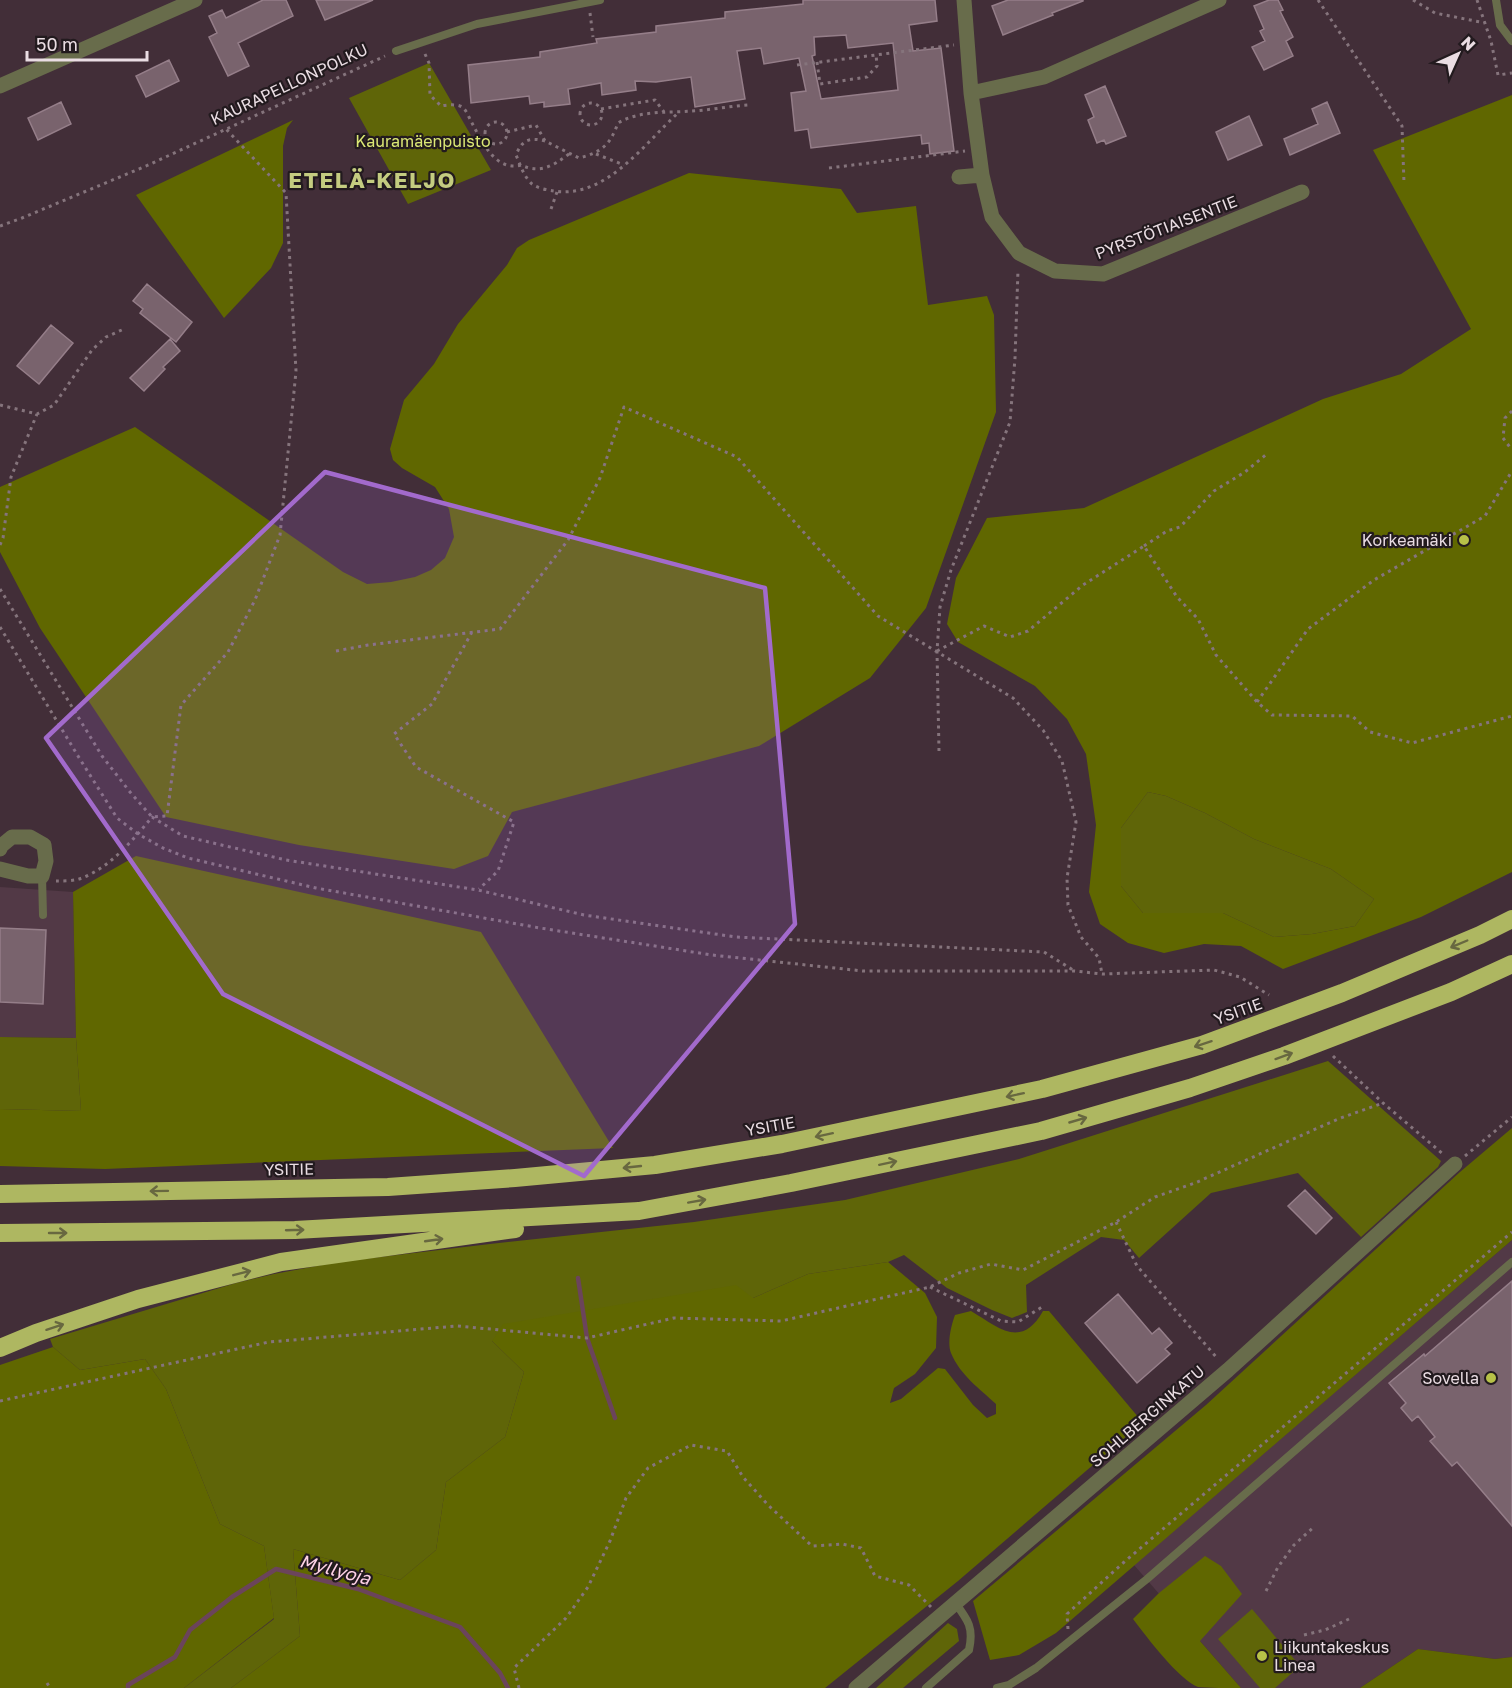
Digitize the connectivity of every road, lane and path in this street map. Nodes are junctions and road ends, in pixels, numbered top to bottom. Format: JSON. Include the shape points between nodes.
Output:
{"nodes":[{"id":1,"x":195,"y":0,"type":"edge"},
{"id":2,"x":600,"y":0,"type":"edge"},
{"id":3,"x":964,"y":0,"type":"edge"},
{"id":4,"x":1220,"y":0,"type":"edge"},
{"id":5,"x":1318,"y":0,"type":"edge"},
{"id":6,"x":1413,"y":0,"type":"edge"},
{"id":7,"x":1477,"y":0,"type":"edge"},
{"id":8,"x":1496,"y":0,"type":"edge"},
{"id":9,"x":588,"y":2,"type":"junction"},
{"id":10,"x":1485,"y":23,"type":"junction"},
{"id":11,"x":593,"y":37,"type":"dead end"},
{"id":12,"x":1512,"y":41,"type":"edge"},
{"id":13,"x":420,"y":43,"type":"junction"},
{"id":14,"x":967,"y":43,"type":"junction"},
{"id":15,"x":396,"y":51,"type":"joint"},
{"id":16,"x":876,"y":54,"type":"junction"},
{"id":17,"x":816,"y":62,"type":"junction"},
{"id":18,"x":797,"y":65,"type":"dead end"},
{"id":19,"x":1512,"y":74,"type":"edge"},
{"id":20,"x":0,"y":86,"type":"edge"},
{"id":21,"x":971,"y":93,"type":"junction"},
{"id":22,"x":749,"y":105,"type":"dead end"},
{"id":23,"x":601,"y":109,"type":"junction"},
{"id":24,"x":680,"y":112,"type":"junction"},
{"id":25,"x":665,"y":113,"type":"junction"},
{"id":26,"x":226,"y":129,"type":"junction"},
{"id":27,"x":507,"y":132,"type":"junction"},
{"id":28,"x":545,"y":141,"type":"junction"},
{"id":29,"x":979,"y":149,"type":"junction"},
{"id":30,"x":569,"y":154,"type":"junction"},
{"id":31,"x":596,"y":154,"type":"junction"},
{"id":32,"x":520,"y":165,"type":"junction"},
{"id":33,"x":624,"y":165,"type":"junction"},
{"id":34,"x":829,"y":168,"type":"dead end"},
{"id":35,"x":982,"y":175,"type":"junction"},
{"id":36,"x":959,"y":177,"type":"dead end"},
{"id":37,"x":1404,"y":183,"type":"dead end"},
{"id":38,"x":557,"y":192,"type":"junction"},
{"id":39,"x":1302,"y":192,"type":"dead end"},
{"id":40,"x":552,"y":209,"type":"dead end"},
{"id":41,"x":0,"y":226,"type":"edge"},
{"id":42,"x":1019,"y":253,"type":"junction"},
{"id":43,"x":124,"y":329,"type":"dead end"},
{"id":44,"x":0,"y":405,"type":"edge"},
{"id":45,"x":1512,"y":411,"type":"edge"},
{"id":46,"x":37,"y":414,"type":"junction"},
{"id":47,"x":1512,"y":450,"type":"edge"},
{"id":48,"x":1268,"y":453,"type":"dead end"},
{"id":49,"x":1512,"y":471,"type":"edge"},
{"id":50,"x":0,"y":545,"type":"edge"},
{"id":51,"x":1144,"y":546,"type":"junction"},
{"id":52,"x":0,"y":590,"type":"edge"},
{"id":53,"x":0,"y":627,"type":"edge"},
{"id":54,"x":472,"y":632,"type":"junction"},
{"id":55,"x":336,"y":651,"type":"dead end"},
{"id":56,"x":937,"y":651,"type":"junction"},
{"id":57,"x":1257,"y":702,"type":"junction"},
{"id":58,"x":1512,"y":716,"type":"edge"},
{"id":59,"x":939,"y":751,"type":"dead end"},
{"id":60,"x":152,"y":817,"type":"junction"},
{"id":61,"x":138,"y":834,"type":"junction"},
{"id":62,"x":0,"y":849,"type":"edge"},
{"id":63,"x":0,"y":870,"type":"edge"},
{"id":64,"x":49,"y":878,"type":"junction"},
{"id":65,"x":478,"y":890,"type":"junction"},
{"id":66,"x":43,"y":915,"type":"dead end"},
{"id":67,"x":1512,"y":919,"type":"edge"},
{"id":68,"x":1512,"y":964,"type":"edge"},
{"id":69,"x":1075,"y":971,"type":"junction"},
{"id":70,"x":1102,"y":974,"type":"junction"},
{"id":71,"x":1269,"y":995,"type":"dead end"},
{"id":72,"x":1333,"y":1056,"type":"dead end"},
{"id":73,"x":1383,"y":1103,"type":"junction"},
{"id":74,"x":1512,"y":1117,"type":"edge"},
{"id":75,"x":1455,"y":1164,"type":"junction"},
{"id":76,"x":0,"y":1194,"type":"edge"},
{"id":77,"x":639,"y":1211,"type":"junction"},
{"id":78,"x":1116,"y":1222,"type":"junction"},
{"id":79,"x":1512,"y":1232,"type":"edge"},
{"id":80,"x":0,"y":1233,"type":"edge"},
{"id":81,"x":1512,"y":1262,"type":"edge"},
{"id":82,"x":930,"y":1287,"type":"junction"},
{"id":83,"x":1042,"y":1307,"type":"dead end"},
{"id":84,"x":0,"y":1348,"type":"edge"},
{"id":85,"x":1228,"y":1370,"type":"junction"},
{"id":86,"x":0,"y":1401,"type":"edge"},
{"id":87,"x":1315,"y":1526,"type":"dead end"},
{"id":88,"x":1266,"y":1591,"type":"dead end"},
{"id":89,"x":956,"y":1604,"type":"junction"},
{"id":90,"x":941,"y":1616,"type":"junction"},
{"id":91,"x":1349,"y":1619,"type":"dead end"},
{"id":92,"x":1304,"y":1635,"type":"dead end"},
{"id":93,"x":1068,"y":1643,"type":"junction"},
{"id":94,"x":47,"y":1683,"type":"dead end"},
{"id":95,"x":50,"y":1688,"type":"edge"},
{"id":96,"x":519,"y":1688,"type":"edge"},
{"id":97,"x":856,"y":1688,"type":"edge"},
{"id":98,"x":926,"y":1688,"type":"edge"},
{"id":99,"x":997,"y":1688,"type":"edge"}],
"edges":[{"from":1,"to":20,"type":"street"},
{"from":2,"to":9,"type":"lane"},
{"from":3,"to":14,"type":"street","name":"PYRSTÖTIAISENTIE"},
{"from":4,"to":21,"type":"street","via":[[1044,77]]},
{"from":5,"to":37,"type":"path","via":[[1402,126]]},
{"from":6,"to":10,"type":"path","via":[[1435,13]]},
{"from":7,"to":10,"type":"path"},
{"from":8,"to":12,"type":"lane","via":[[1500,25]]},
{"from":9,"to":11,"type":"path"},
{"from":9,"to":13,"type":"lane","via":[[477,24]]},
{"from":10,"to":19,"type":"path","via":[[1498,75]]},
{"from":13,"to":15,"type":"lane"},
{"from":13,"to":32,"type":"path","via":[[429,63],[430,95],[441,106],[459,105],[465,110],[485,147],[498,161],[512,167]]},
{"from":14,"to":16,"type":"path"},
{"from":14,"to":21,"type":"street","name":"PYRSTÖTIAISENTIE"},
{"from":15,"to":26,"type":"path","name":"KAURAPELLONPOLKU"},
{"from":16,"to":17,"type":"path"},
{"from":16,"to":17,"type":"path","via":[[877,66],[867,77],[844,81],[820,84]]},
{"from":17,"to":18,"type":"path"},
{"from":21,"to":29,"type":"street","name":"PYRSTÖTIAISENTIE"},
{"from":22,"to":24,"type":"path"},
{"from":23,"to":23,"type":"path","via":[[588,103],[582,107],[581,118],[586,123],[596,123],[602,116]]},
{"from":23,"to":25,"type":"path","via":[[655,100]]},
{"from":24,"to":25,"type":"path"},
{"from":24,"to":33,"type":"path"},
{"from":25,"to":31,"type":"path","via":[[628,117],[618,123],[612,138]]},
{"from":26,"to":41,"type":"path","name":"KAURAPELLONPOLKU"},
{"from":26,"to":60,"type":"path","via":[[286,193],[296,371],[280,535],[255,600],[228,652],[181,705],[168,816]]},
{"from":27,"to":27,"type":"path","via":[[497,123],[490,124],[485,134],[488,141],[497,144],[506,139]]},
{"from":27,"to":28,"type":"path","via":[[536,125]]},
{"from":28,"to":30,"type":"path"},
{"from":28,"to":32,"type":"path","via":[[529,140],[520,145],[516,155]]},
{"from":29,"to":34,"type":"path"},
{"from":29,"to":35,"type":"street","name":"PYRSTÖTIAISENTIE"},
{"from":30,"to":31,"type":"path","via":[[579,158]]},
{"from":30,"to":32,"type":"path","via":[[543,169]]},
{"from":31,"to":33,"type":"path"},
{"from":32,"to":38,"type":"path","via":[[532,184]]},
{"from":33,"to":38,"type":"path","via":[[591,186]]},
{"from":35,"to":36,"type":"street"},
{"from":35,"to":42,"type":"street","name":"PYRSTÖTIAISENTIE","via":[[992,217]]},
{"from":38,"to":40,"type":"path"},
{"from":39,"to":42,"type":"street","name":"PYRSTÖTIAISENTIE","via":[[1103,274],[1055,271]]},
{"from":42,"to":56,"type":"path","via":[[1010,422],[951,570],[940,607]]},
{"from":43,"to":46,"type":"path","via":[[106,337],[92,350],[54,405]]},
{"from":44,"to":46,"type":"path"},
{"from":45,"to":47,"type":"path","via":[[1505,418],[1503,438]]},
{"from":46,"to":50,"type":"path","via":[[10,477]]},
{"from":48,"to":51,"type":"path","via":[[1214,491],[1180,527]]},
{"from":49,"to":57,"type":"path","via":[[1485,516],[1374,580],[1308,629]]},
{"from":51,"to":56,"type":"path","via":[[1083,585],[1028,632],[1010,637],[984,626]]},
{"from":51,"to":57,"type":"path","via":[[1177,597],[1198,619],[1216,655]]},
{"from":52,"to":60,"type":"path","via":[[102,756]]},
{"from":53,"to":61,"type":"path","via":[[117,818]]},
{"from":54,"to":55,"type":"path"},
{"from":54,"to":56,"type":"path","via":[[500,629],[568,540],[600,478],[624,407],[737,457],[878,616]]},
{"from":54,"to":65,"type":"path","via":[[432,704],[394,734],[416,767],[514,822],[498,871]]},
{"from":56,"to":59,"type":"path"},
{"from":56,"to":70,"type":"path","via":[[1014,698],[1043,730],[1062,761],[1076,822],[1067,878],[1068,905],[1081,937],[1099,958]]},
{"from":57,"to":58,"type":"path","via":[[1272,715],[1352,716],[1370,732],[1412,743]]},
{"from":60,"to":61,"type":"path"},
{"from":60,"to":65,"type":"path","via":[[183,836],[286,860]]},
{"from":61,"to":64,"type":"path","via":[[100,868],[79,879]]},
{"from":61,"to":69,"type":"path","via":[[188,858],[316,888],[711,955],[863,971]]},
{"from":62,"to":64,"type":"street","via":[[12,837],[30,837],[44,845]]},
{"from":63,"to":64,"type":"street"},
{"from":64,"to":66,"type":"lane"},
{"from":65,"to":69,"type":"path","via":[[584,915],[736,937],[1044,952]]},
{"from":67,"to":76,"type":"highway","name":"YSITIE","one_way":true,"via":[[1342,993],[1202,1045],[1042,1089],[782,1144],[655,1165],[388,1187]]},
{"from":77,"to":68,"type":"highway","one_way":true,"via":[[1041,1131],[1284,1056],[1451,992]]},
{"from":69,"to":70,"type":"path"},
{"from":70,"to":71,"type":"path","via":[[1214,970],[1240,976]]},
{"from":72,"to":73,"type":"path"},
{"from":73,"to":75,"type":"path"},
{"from":73,"to":78,"type":"path","via":[[1155,1197]]},
{"from":74,"to":75,"type":"path"},
{"from":75,"to":85,"type":"street","name":"SOHLBERGINKATU"},
{"from":80,"to":77,"type":"highway","one_way":true,"via":[[295,1230]]},
{"from":84,"to":77,"type":"highway","one_way":true,"via":[[138,1299],[282,1263]]},
{"from":78,"to":82,"type":"path","via":[[1023,1269],[991,1264]]},
{"from":78,"to":85,"type":"path","via":[[1137,1266]]},
{"from":79,"to":93,"type":"path","via":[[1067,1614]]},
{"from":81,"to":93,"type":"lane"},
{"from":82,"to":83,"type":"path","via":[[1001,1321],[1018,1322]]},
{"from":82,"to":86,"type":"path","via":[[781,1321],[674,1318],[587,1338],[457,1326],[269,1342]]},
{"from":85,"to":89,"type":"street","name":"SOHLBERGINKATU"},
{"from":87,"to":88,"type":"path","via":[[1294,1545]]},
{"from":89,"to":90,"type":"street","name":"SOHLBERGINKATU"},
{"from":89,"to":98,"type":"lane","via":[[969,1621],[969,1650]]},
{"from":90,"to":96,"type":"path","via":[[909,1585],[874,1576],[861,1548],[842,1544],[812,1546],[768,1505],[727,1451],[690,1445],[648,1468],[626,1498],[588,1587],[566,1618],[514,1668]]},
{"from":90,"to":97,"type":"street","name":"SOHLBERGINKATU"},
{"from":91,"to":92,"type":"path"},
{"from":93,"to":99,"type":"lane","via":[[1036,1668]]},
{"from":94,"to":95,"type":"path"}]}
